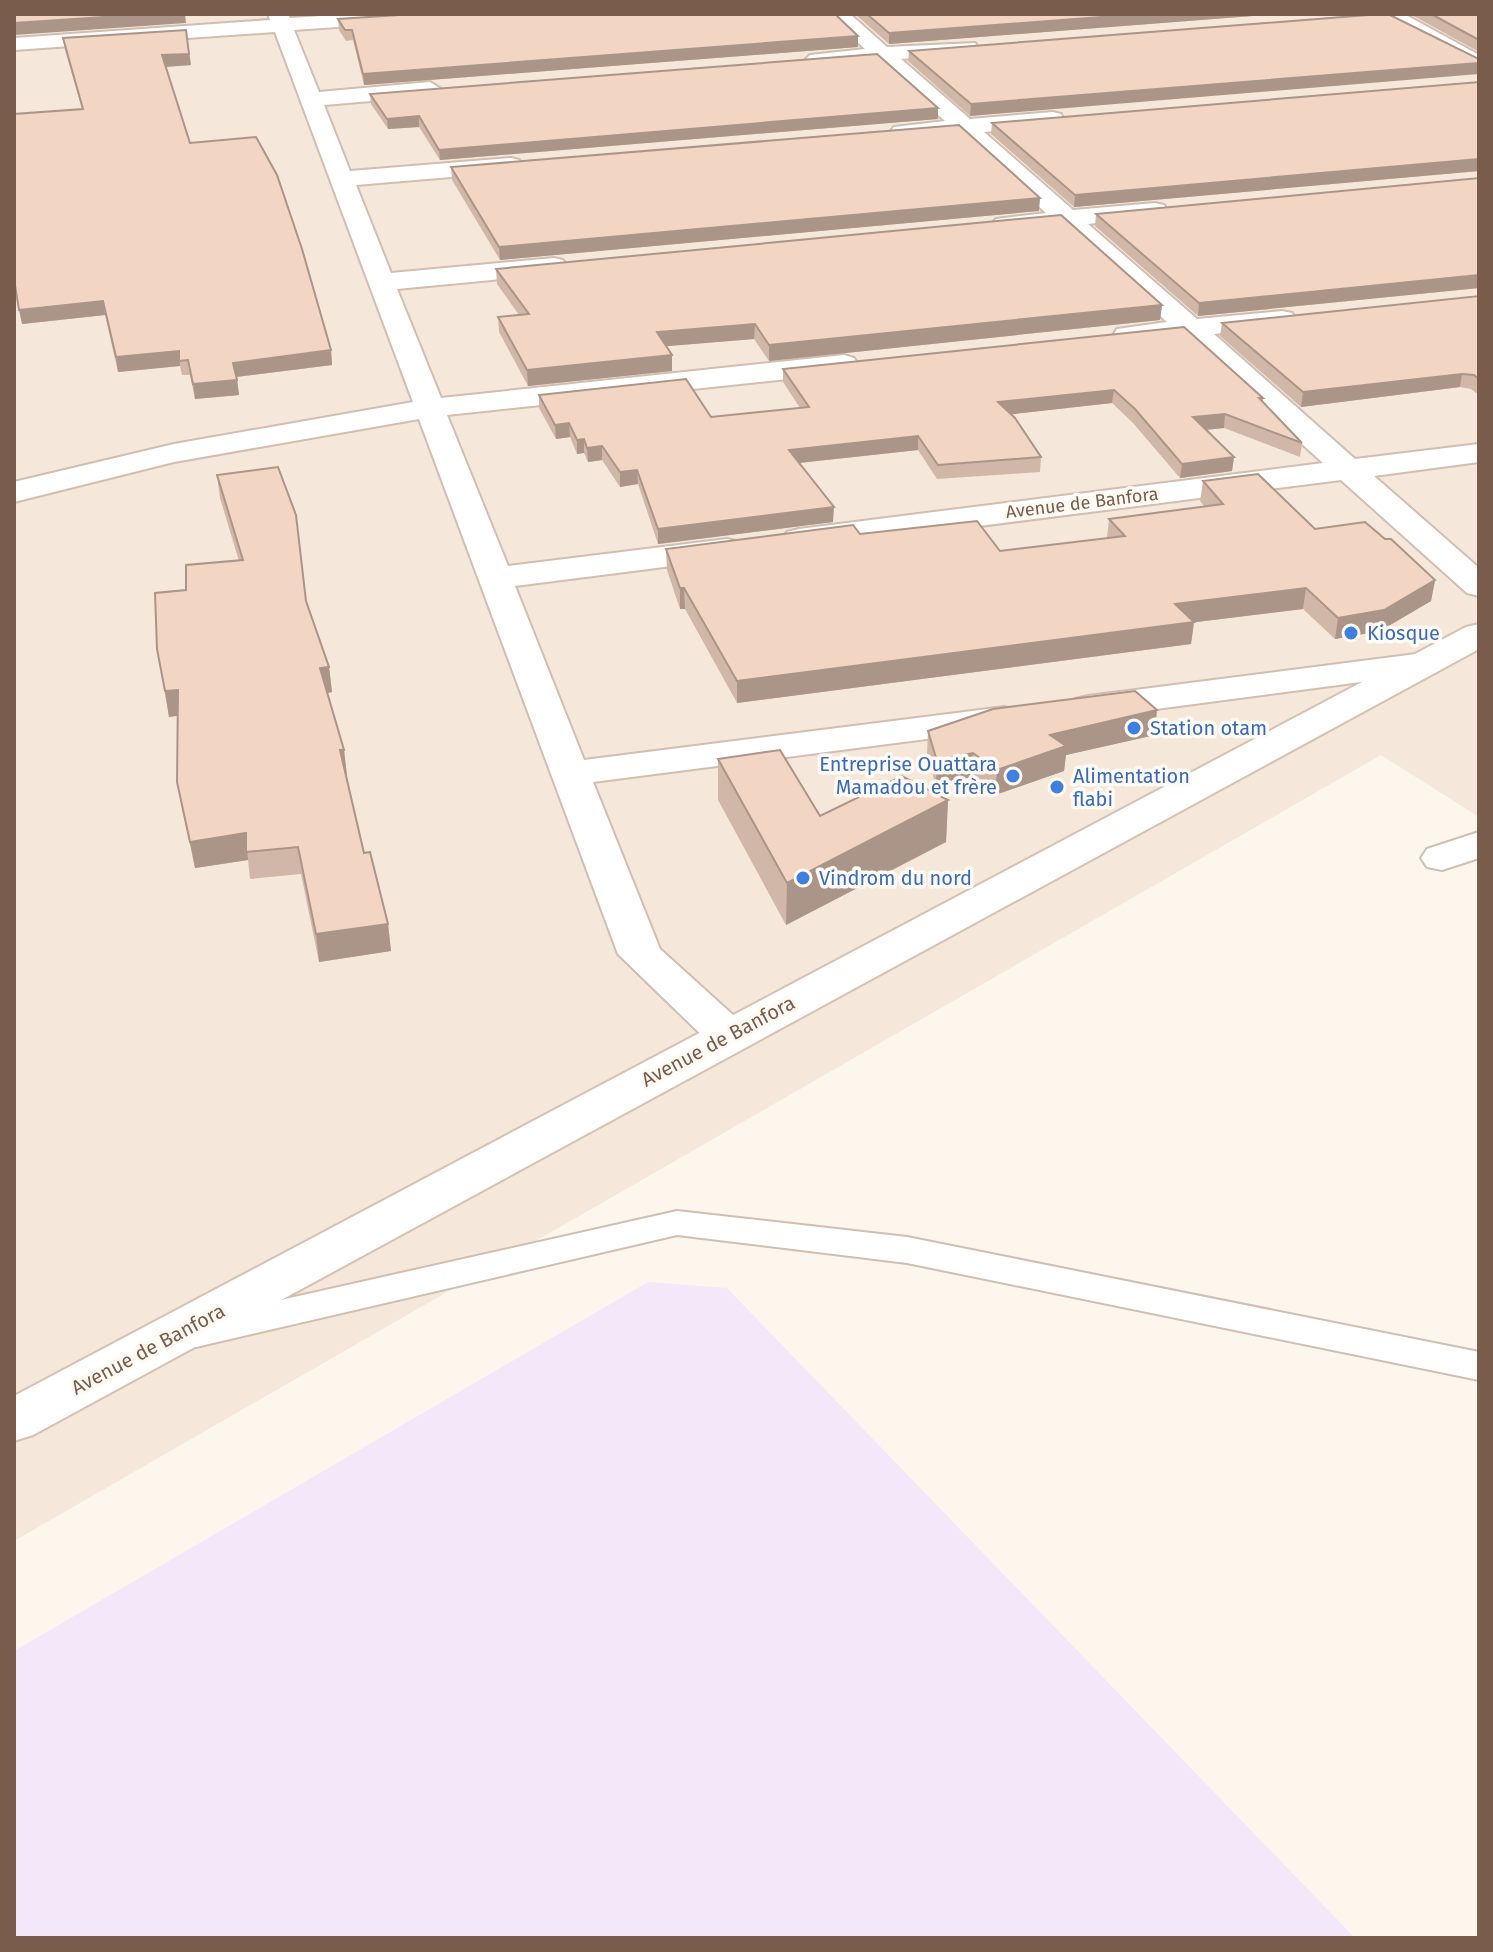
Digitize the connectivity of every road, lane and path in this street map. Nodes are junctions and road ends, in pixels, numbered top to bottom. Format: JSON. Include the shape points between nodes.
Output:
{"nodes":[{"id":1,"x":437,"y":14,"type":"edge"},
{"id":2,"x":838,"y":14,"type":"edge"},
{"id":3,"x":1386,"y":14,"type":"edge"},
{"id":4,"x":280,"y":20,"type":"edge"},
{"id":5,"x":14,"y":44,"type":"edge"},
{"id":6,"x":994,"y":45,"type":"edge"},
{"id":7,"x":883,"y":54,"type":"junction"},
{"id":8,"x":803,"y":60,"type":"edge"},
{"id":9,"x":1479,"y":64,"type":"edge"},
{"id":10,"x":454,"y":87,"type":"edge"},
{"id":11,"x":311,"y":99,"type":"junction"},
{"id":12,"x":1074,"y":117,"type":"edge"},
{"id":13,"x":965,"y":127,"type":"junction"},
{"id":14,"x":887,"y":133,"type":"edge"},
{"id":15,"x":528,"y":163,"type":"edge"},
{"id":16,"x":342,"y":179,"type":"junction"},
{"id":17,"x":1178,"y":208,"type":"edge"},
{"id":18,"x":1067,"y":218,"type":"junction"},
{"id":19,"x":974,"y":227,"type":"edge"},
{"id":20,"x":584,"y":263,"type":"edge"},
{"id":21,"x":381,"y":282,"type":"junction"},
{"id":22,"x":1312,"y":316,"type":"edge"},
{"id":23,"x":1190,"y":328,"type":"junction"},
{"id":24,"x":1095,"y":338,"type":"edge"},
{"id":25,"x":873,"y":361,"type":"edge"},
{"id":26,"x":429,"y":408,"type":"junction"},
{"id":27,"x":1479,"y":453,"type":"edge"},
{"id":28,"x":1349,"y":469,"type":"junction"},
{"id":29,"x":14,"y":492,"type":"edge"},
{"id":30,"x":495,"y":578,"type":"junction"},
{"id":31,"x":1479,"y":586,"type":"edge"},
{"id":32,"x":1479,"y":635,"type":"edge"},
{"id":33,"x":1424,"y":664,"type":"junction"},
{"id":34,"x":570,"y":773,"type":"junction"},
{"id":35,"x":728,"y":1035,"type":"junction"},
{"id":36,"x":165,"y":1340,"type":"junction"},
{"id":37,"x":1479,"y":1366,"type":"edge"},
{"id":38,"x":14,"y":1421,"type":"edge"}],
"edges":[{"from":1,"to":4,"type":"street"},
{"from":2,"to":7,"type":"street"},
{"from":3,"to":9,"type":"street"},
{"from":4,"to":5,"type":"street"},
{"from":4,"to":11,"type":"street"},
{"from":6,"to":7,"type":"street"},
{"from":7,"to":8,"type":"street"},
{"from":7,"to":13,"type":"street"},
{"from":10,"to":11,"type":"street"},
{"from":11,"to":16,"type":"street"},
{"from":12,"to":13,"type":"street"},
{"from":13,"to":14,"type":"street"},
{"from":13,"to":18,"type":"street"},
{"from":15,"to":16,"type":"street"},
{"from":16,"to":21,"type":"street"},
{"from":17,"to":18,"type":"street"},
{"from":18,"to":19,"type":"street"},
{"from":18,"to":23,"type":"street"},
{"from":20,"to":21,"type":"street"},
{"from":21,"to":26,"type":"street"},
{"from":22,"to":23,"type":"street"},
{"from":23,"to":24,"type":"street"},
{"from":23,"to":28,"type":"street"},
{"from":25,"to":26,"type":"street"},
{"from":26,"to":29,"type":"street","via":[[174,453]]},
{"from":26,"to":30,"type":"street"},
{"from":27,"to":28,"type":"street","name":"Avenue de Banfora"},
{"from":28,"to":30,"type":"street","name":"Avenue de Banfora"},
{"from":28,"to":31,"type":"street"},
{"from":30,"to":34,"type":"street"},
{"from":32,"to":33,"type":"street","name":"Avenue de Banfora"},
{"from":33,"to":34,"type":"street","name":"Avenue de Banfora"},
{"from":33,"to":35,"type":"street","name":"Avenue de Banfora"},
{"from":34,"to":35,"type":"street","via":[[640,954]]},
{"from":35,"to":36,"type":"street","name":"Avenue de Banfora"},
{"from":36,"to":37,"type":"lane","via":[[677,1223],[907,1250]]},
{"from":36,"to":38,"type":"street","name":"Avenue de Banfora"}]}
